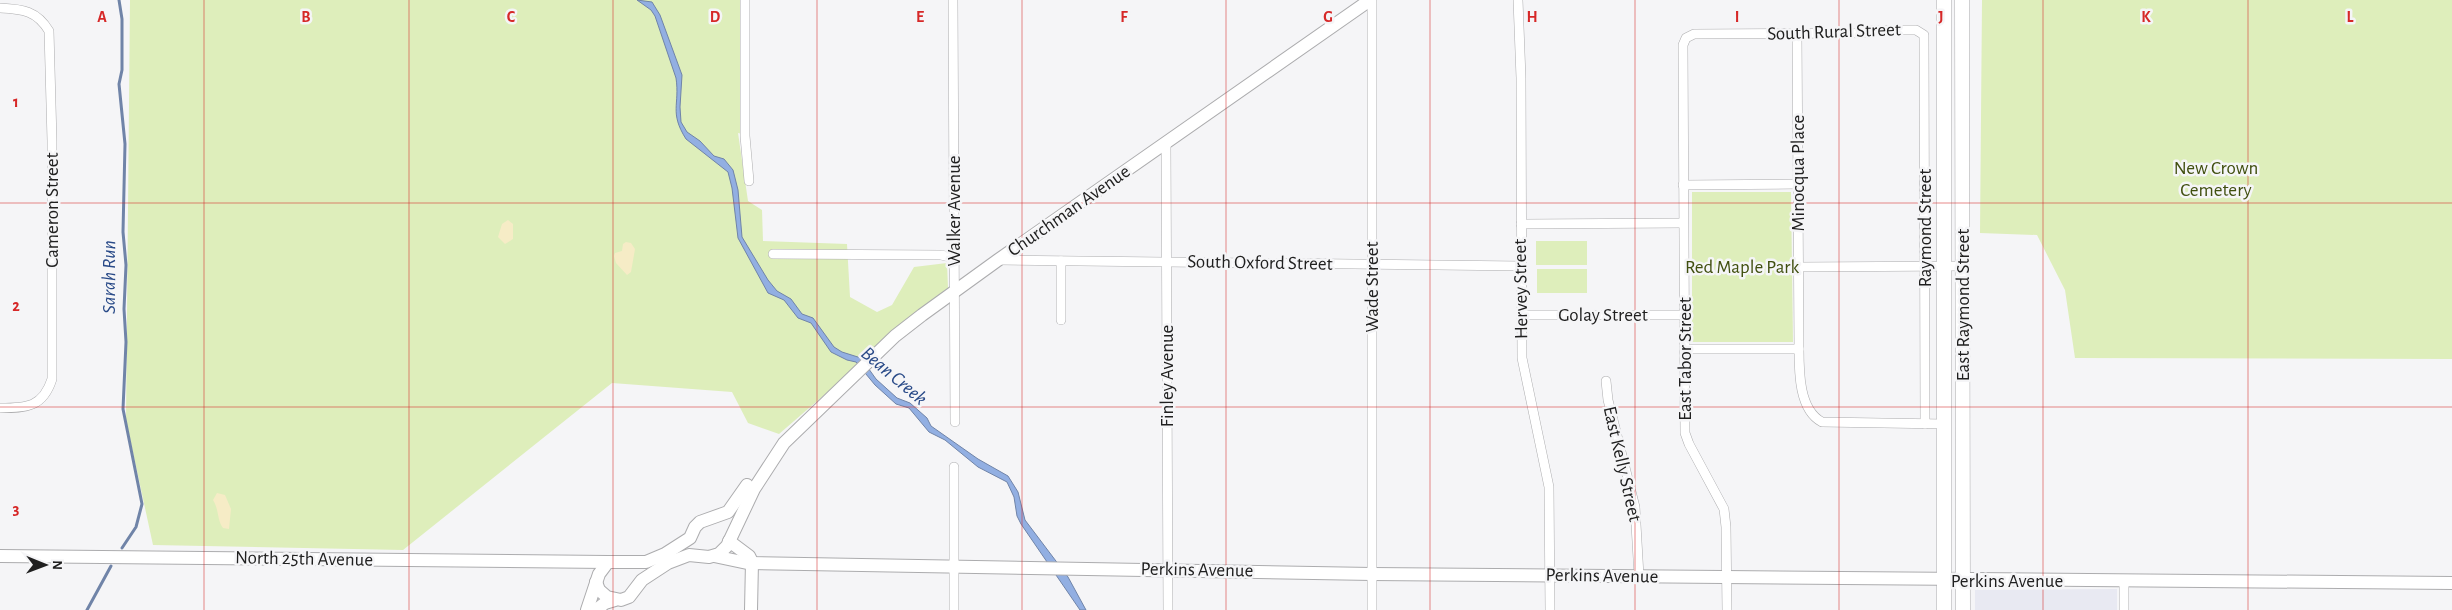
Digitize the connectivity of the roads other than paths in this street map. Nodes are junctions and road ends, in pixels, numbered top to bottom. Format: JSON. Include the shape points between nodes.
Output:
{"nodes":[{"id":1,"x":745,"y":0,"type":"edge"},
{"id":2,"x":953,"y":0,"type":"edge"},
{"id":3,"x":1371,"y":0,"type":"edge"},
{"id":4,"x":1518,"y":0,"type":"edge"},
{"id":5,"x":1944,"y":0,"type":"edge"},
{"id":6,"x":1962,"y":0,"type":"edge"},
{"id":7,"x":0,"y":8,"type":"edge"},
{"id":8,"x":1922,"y":32,"type":"joint"},
{"id":9,"x":1797,"y":33,"type":"junction"},
{"id":10,"x":1686,"y":38,"type":"joint"},
{"id":11,"x":1166,"y":143,"type":"junction"},
{"id":12,"x":749,"y":181,"type":"dead end"},
{"id":13,"x":1798,"y":184,"type":"junction"},
{"id":14,"x":1683,"y":185,"type":"junction"},
{"id":15,"x":1683,"y":223,"type":"junction"},
{"id":16,"x":1521,"y":224,"type":"junction"},
{"id":17,"x":774,"y":254,"type":"dead end"},
{"id":18,"x":954,"y":258,"type":"junction"},
{"id":19,"x":998,"y":260,"type":"junction"},
{"id":20,"x":1061,"y":261,"type":"junction"},
{"id":21,"x":1166,"y":262,"type":"junction"},
{"id":22,"x":1372,"y":265,"type":"junction"},
{"id":23,"x":1521,"y":266,"type":"junction"},
{"id":24,"x":1924,"y":266,"type":"junction"},
{"id":25,"x":1944,"y":266,"type":"junction"},
{"id":26,"x":1963,"y":266,"type":"junction"},
{"id":27,"x":1798,"y":267,"type":"junction"},
{"id":28,"x":954,"y":292,"type":"junction"},
{"id":29,"x":1522,"y":315,"type":"junction"},
{"id":30,"x":1685,"y":315,"type":"junction"},
{"id":31,"x":1061,"y":320,"type":"dead end"},
{"id":32,"x":1685,"y":349,"type":"junction"},
{"id":33,"x":1799,"y":349,"type":"junction"},
{"id":34,"x":1606,"y":381,"type":"dead end"},
{"id":35,"x":0,"y":408,"type":"edge"},
{"id":36,"x":955,"y":422,"type":"dead end"},
{"id":37,"x":1925,"y":424,"type":"junction"},
{"id":38,"x":1944,"y":424,"type":"junction"},
{"id":39,"x":784,"y":443,"type":"junction"},
{"id":40,"x":954,"y":467,"type":"dead end"},
{"id":41,"x":711,"y":520,"type":"junction"},
{"id":42,"x":690,"y":538,"type":"junction"},
{"id":43,"x":730,"y":539,"type":"junction"},
{"id":44,"x":699,"y":554,"type":"junction"},
{"id":45,"x":0,"y":556,"type":"edge"},
{"id":46,"x":714,"y":556,"type":"junction"},
{"id":47,"x":608,"y":562,"type":"junction"},
{"id":48,"x":752,"y":562,"type":"junction"},
{"id":49,"x":954,"y":568,"type":"junction"},
{"id":50,"x":1168,"y":570,"type":"junction"},
{"id":51,"x":1372,"y":574,"type":"junction"},
{"id":52,"x":1550,"y":575,"type":"junction"},
{"id":53,"x":1639,"y":576,"type":"junction"},
{"id":54,"x":1727,"y":578,"type":"junction"},
{"id":55,"x":1944,"y":580,"type":"junction"},
{"id":56,"x":1963,"y":580,"type":"junction"},
{"id":57,"x":596,"y":582,"type":"junction"},
{"id":58,"x":2124,"y":582,"type":"junction"},
{"id":59,"x":2452,"y":583,"type":"edge"},
{"id":60,"x":615,"y":600,"type":"junction"},
{"id":61,"x":587,"y":610,"type":"edge"},
{"id":62,"x":596,"y":610,"type":"edge"},
{"id":63,"x":751,"y":610,"type":"edge"},
{"id":64,"x":954,"y":610,"type":"edge"},
{"id":65,"x":1168,"y":610,"type":"edge"},
{"id":66,"x":1372,"y":610,"type":"edge"},
{"id":67,"x":1550,"y":610,"type":"edge"},
{"id":68,"x":1727,"y":610,"type":"edge"},
{"id":69,"x":1944,"y":610,"type":"edge"},
{"id":70,"x":1963,"y":610,"type":"edge"},
{"id":71,"x":2124,"y":610,"type":"edge"}],
"edges":[{"from":1,"to":12,"type":"street"},
{"from":2,"to":18,"type":"street","name":"Walker Avenue"},
{"from":3,"to":11,"type":"street","name":"Churchman Avenue"},
{"from":3,"to":22,"type":"street","name":"Wade Street"},
{"from":4,"to":16,"type":"street","name":"Hervey Street"},
{"from":5,"to":25,"type":"main road","name":"East Raymond Street"},
{"from":6,"to":26,"type":"main road","name":"East Raymond Street"},
{"from":7,"to":35,"type":"street","name":"Cameron Street","via":[[27,10],[42,21],[49,31],[51,43],[52,359],[52,378],[41,398],[24,407]]},
{"from":8,"to":9,"type":"street","name":"South Rural Street"},
{"from":8,"to":24,"type":"street","name":"Raymond Street"},
{"from":9,"to":10,"type":"street","name":"South Rural Street","via":[[1694,34]]},
{"from":9,"to":13,"type":"street","name":"Minocqua Place"},
{"from":10,"to":14,"type":"street","name":"East Tabor Street"},
{"from":11,"to":19,"type":"street","name":"Churchman Avenue"},
{"from":11,"to":21,"type":"street","name":"Finley Avenue"},
{"from":13,"to":14,"type":"street"},
{"from":13,"to":27,"type":"street","name":"Minocqua Place"},
{"from":14,"to":15,"type":"street","name":"East Tabor Street"},
{"from":15,"to":16,"type":"street"},
{"from":15,"to":30,"type":"street","name":"East Tabor Street"},
{"from":16,"to":23,"type":"street","name":"Hervey Street"},
{"from":17,"to":18,"type":"street"},
{"from":18,"to":28,"type":"street","name":"Walker Avenue"},
{"from":19,"to":20,"type":"street","name":"South Oxford Street"},
{"from":19,"to":28,"type":"street","name":"Churchman Avenue"},
{"from":20,"to":21,"type":"street","name":"South Oxford Street"},
{"from":20,"to":31,"type":"street"},
{"from":21,"to":22,"type":"street","name":"South Oxford Street"},
{"from":21,"to":50,"type":"street","name":"Finley Avenue"},
{"from":22,"to":23,"type":"street","name":"South Oxford Street"},
{"from":22,"to":51,"type":"street","name":"Wade Street"},
{"from":23,"to":29,"type":"street","name":"Hervey Street"},
{"from":24,"to":25,"type":"street"},
{"from":24,"to":27,"type":"street"},
{"from":24,"to":37,"type":"street","name":"Raymond Street"},
{"from":25,"to":26,"type":"street"},
{"from":25,"to":38,"type":"main road","name":"East Raymond Street"},
{"from":26,"to":56,"type":"main road","name":"East Raymond Street"},
{"from":27,"to":33,"type":"street","name":"Minocqua Place"},
{"from":28,"to":36,"type":"street","name":"Walker Avenue"},
{"from":28,"to":39,"type":"street","name":"Churchman Avenue","via":[[922,314],[870,359]]},
{"from":29,"to":30,"type":"street","name":"Golay Street"},
{"from":29,"to":52,"type":"street","name":"Hervey Street","via":[[1524,370],[1549,487]]},
{"from":30,"to":32,"type":"street","name":"East Tabor Street"},
{"from":32,"to":33,"type":"street"},
{"from":32,"to":54,"type":"street","name":"East Tabor Street","via":[[1685,433],[1724,510]]},
{"from":33,"to":37,"type":"street","name":"Minocqua Place","via":[[1801,390],[1817,419],[1830,424]]},
{"from":34,"to":53,"type":"street","name":"East Kelly Street","via":[[1635,507]]},
{"from":37,"to":38,"type":"street","name":"Minocqua Place"},
{"from":38,"to":55,"type":"main road","name":"East Raymond Street"},
{"from":39,"to":41,"type":"street","name":"Churchman Avenue","via":[[777,445],[766,458],[728,512]]},
{"from":39,"to":43,"type":"street","name":"Churchman Avenue","via":[[754,488]]},
{"from":40,"to":49,"type":"street"},
{"from":41,"to":42,"type":"street","name":"Churchman Avenue","via":[[700,522]]},
{"from":41,"to":43,"type":"street","via":[[724,524]]},
{"from":42,"to":44,"type":"street"},
{"from":42,"to":47,"type":"street","name":"Churchman Avenue","via":[[646,562]]},
{"from":43,"to":46,"type":"street","name":"Churchman Avenue","via":[[724,550]]},
{"from":43,"to":48,"type":"street"},
{"from":44,"to":46,"type":"street"},
{"from":44,"to":60,"type":"street","via":[[668,563],[642,580],[629,597]]},
{"from":45,"to":47,"type":"street","name":"North 25th Avenue"},
{"from":46,"to":48,"type":"street","name":"Perkins Avenue"},
{"from":47,"to":57,"type":"street"},
{"from":48,"to":49,"type":"street","name":"Perkins Avenue"},
{"from":48,"to":63,"type":"street"},
{"from":49,"to":50,"type":"street","name":"Perkins Avenue"},
{"from":49,"to":64,"type":"street"},
{"from":50,"to":51,"type":"street","name":"Perkins Avenue"},
{"from":50,"to":65,"type":"street","name":"Finley Avenue"},
{"from":51,"to":52,"type":"street","name":"Perkins Avenue"},
{"from":51,"to":66,"type":"street","name":"Wade Street"},
{"from":52,"to":53,"type":"street","name":"Perkins Avenue"},
{"from":52,"to":67,"type":"street","name":"Hervey Street"},
{"from":53,"to":54,"type":"street","name":"Perkins Avenue"},
{"from":54,"to":55,"type":"street","name":"Perkins Avenue"},
{"from":54,"to":68,"type":"street","name":"East Tabor Street"},
{"from":55,"to":56,"type":"street","name":"Perkins Avenue"},
{"from":55,"to":69,"type":"main road","name":"East Raymond Street"},
{"from":56,"to":58,"type":"street","name":"Perkins Avenue"},
{"from":56,"to":70,"type":"main road","name":"East Raymond Street"},
{"from":57,"to":60,"type":"street","via":[[602,594]]},
{"from":57,"to":61,"type":"street"},
{"from":58,"to":59,"type":"street","name":"Perkins Avenue"},
{"from":58,"to":71,"type":"street"},
{"from":60,"to":62,"type":"street"}]}
